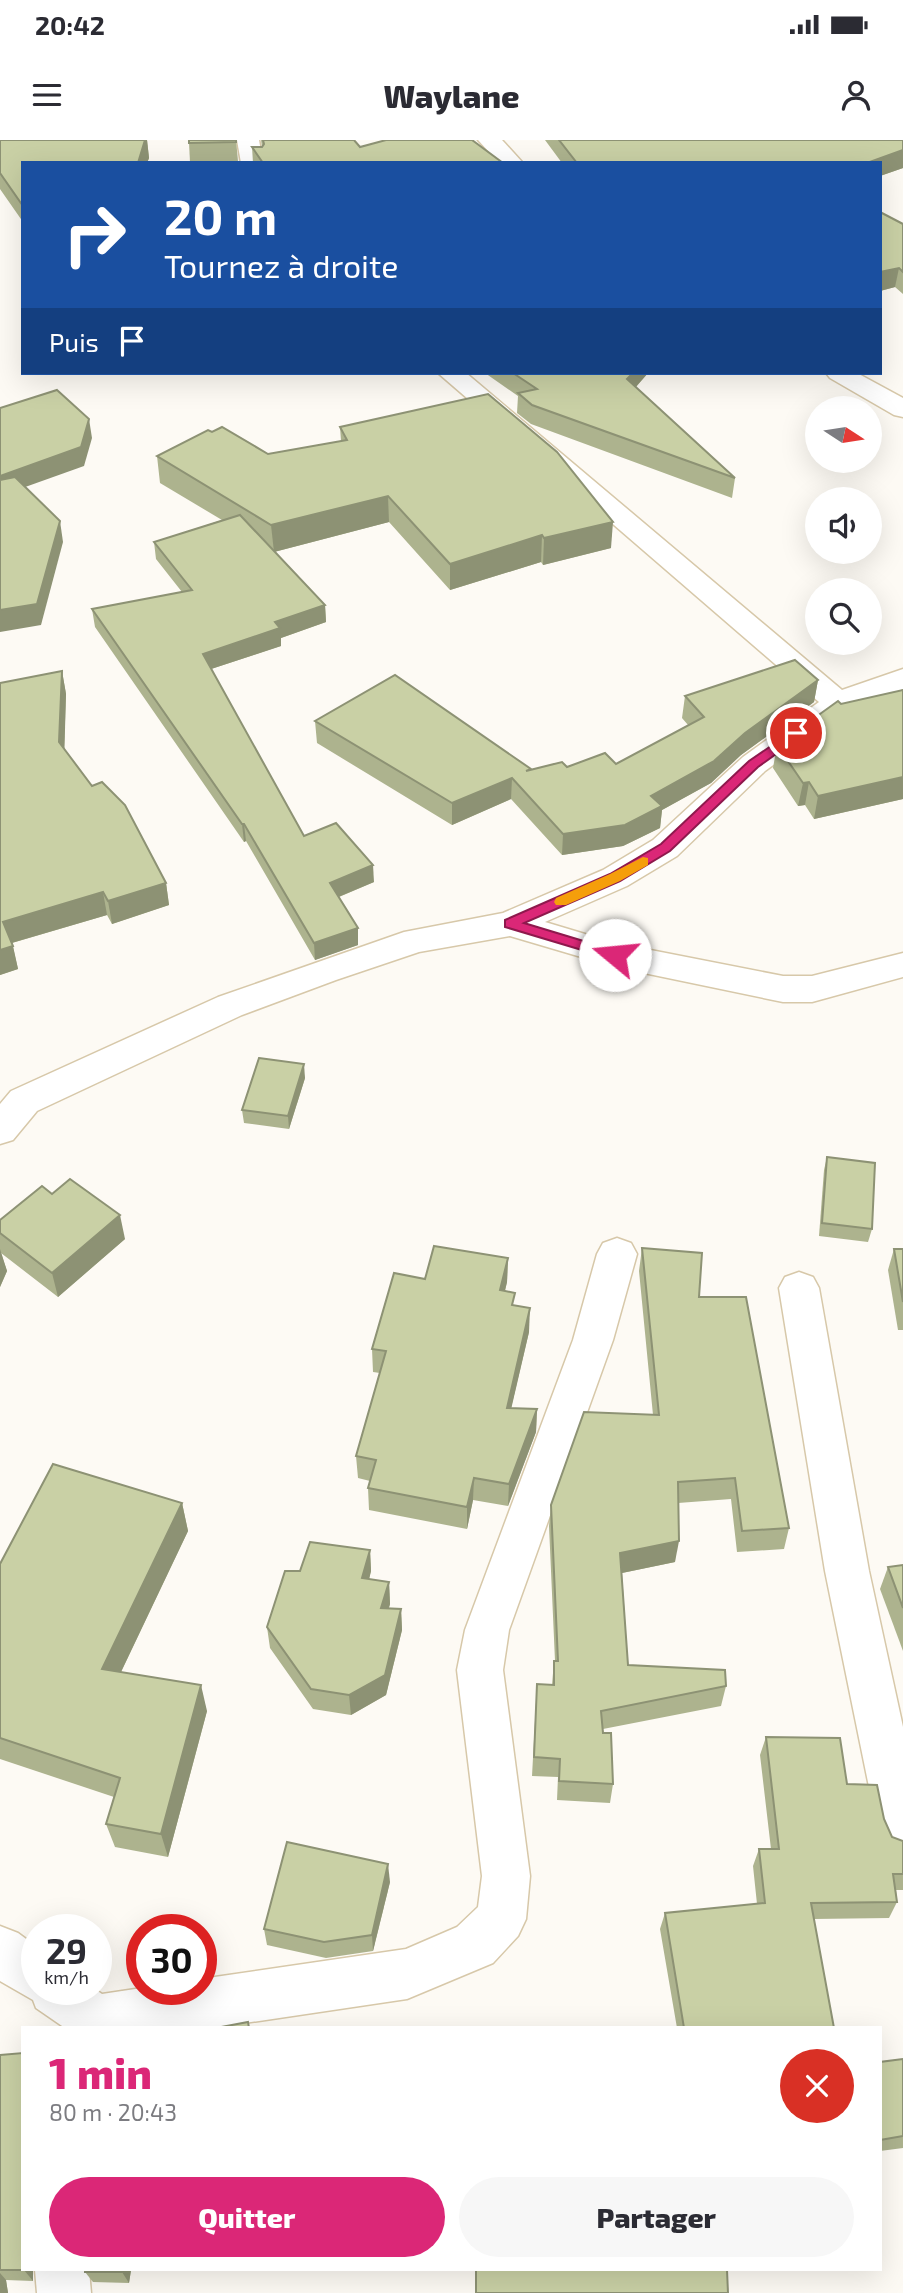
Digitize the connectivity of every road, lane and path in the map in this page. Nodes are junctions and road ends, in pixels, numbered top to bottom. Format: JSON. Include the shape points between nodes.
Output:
{"nodes":[{"id":1,"x":248,"y":140,"type":"edge"},
{"id":2,"x":489,"y":140,"type":"edge"},
{"id":3,"x":252,"y":161,"type":"edge"},
{"id":4,"x":510,"y":161,"type":"edge"},
{"id":5,"x":453,"y":375,"type":"edge"},
{"id":6,"x":843,"y":375,"type":"edge"},
{"id":7,"x":903,"y":409,"type":"edge"},
{"id":8,"x":903,"y":678,"type":"edge"},
{"id":9,"x":838,"y":703,"type":"junction"},
{"id":10,"x":510,"y":924,"type":"junction"},
{"id":11,"x":903,"y":965,"type":"edge"},
{"id":12,"x":12,"y":1101,"type":"edge"},
{"id":13,"x":0,"y":1130,"type":"edge"},
{"id":14,"x":617,"y":1254,"type":"dead end"},
{"id":15,"x":799,"y":1288,"type":"dead end"},
{"id":16,"x":903,"y":1836,"type":"edge"},
{"id":17,"x":0,"y":1951,"type":"edge"},
{"id":18,"x":21,"y":1966,"type":"edge"},
{"id":19,"x":73,"y":2005,"type":"edge"},
{"id":20,"x":96,"y":2024,"type":"edge"},
{"id":21,"x":62,"y":2271,"type":"edge"},
{"id":22,"x":64,"y":2293,"type":"edge"}],
"edges":[{"from":1,"to":3,"type":"street"},
{"from":2,"to":4,"type":"street"},
{"from":5,"to":9,"type":"street"},
{"from":6,"to":7,"type":"street"},
{"from":8,"to":9,"type":"street"},
{"from":9,"to":10,"type":"street","via":[[754,764],[666,848],[615,878]]},
{"from":10,"to":11,"type":"street","via":[[615,955],[783,989],[812,989]]},
{"from":10,"to":12,"type":"street","via":[[416,941],[324,971],[230,1006]]},
{"from":12,"to":13,"type":"street"},
{"from":14,"to":20,"type":"street","via":[[593,1340],[487,1629],[480,1670],[506,1876],[501,1919],[475,1945],[407,1975]]},
{"from":15,"to":16,"type":"street","via":[[847,1571]]},
{"from":17,"to":18,"type":"street"},
{"from":19,"to":20,"type":"street"},
{"from":21,"to":22,"type":"street"}]}
